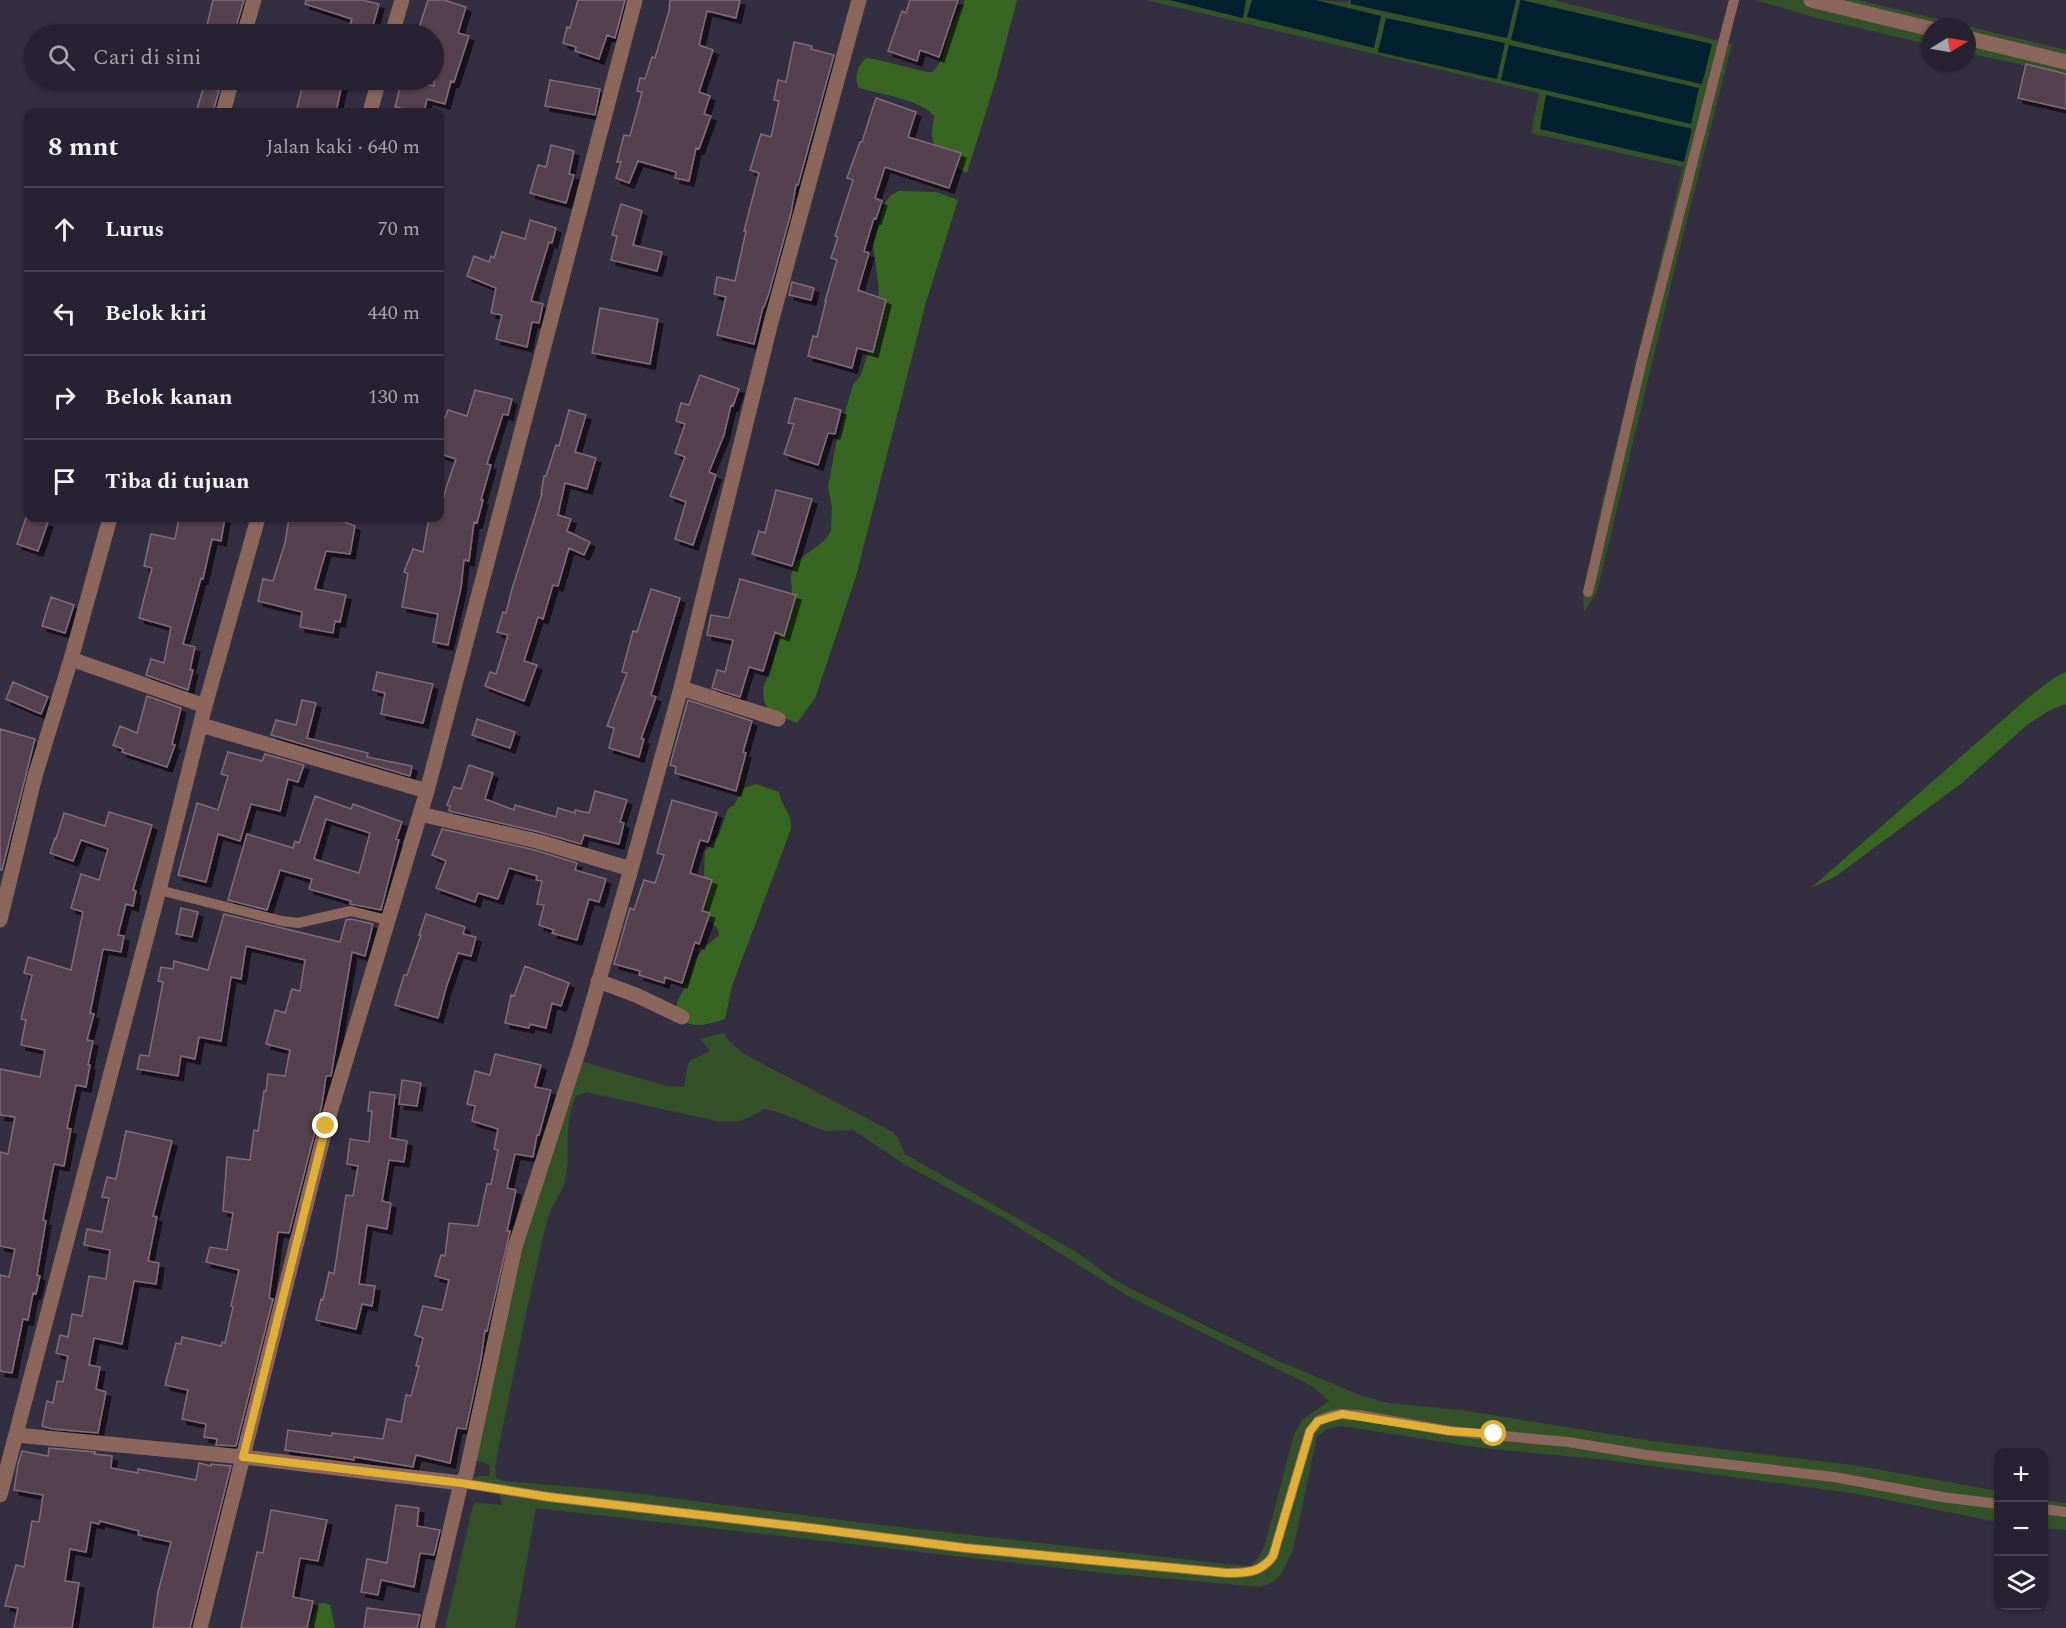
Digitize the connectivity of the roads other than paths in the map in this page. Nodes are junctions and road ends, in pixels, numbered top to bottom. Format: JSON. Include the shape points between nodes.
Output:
{"nodes":[{"id":1,"x":254,"y":0,"type":"edge"},
{"id":2,"x":402,"y":0,"type":"edge"},
{"id":3,"x":635,"y":0,"type":"edge"},
{"id":4,"x":859,"y":0,"type":"edge"},
{"id":5,"x":1734,"y":0,"type":"edge"},
{"id":6,"x":1811,"y":0,"type":"edge"},
{"id":7,"x":247,"y":24,"type":"edge"},
{"id":8,"x":395,"y":24,"type":"edge"},
{"id":9,"x":1922,"y":27,"type":"edge"},
{"id":10,"x":1976,"y":40,"type":"edge"},
{"id":11,"x":2066,"y":63,"type":"edge"},
{"id":12,"x":229,"y":90,"type":"edge"},
{"id":13,"x":376,"y":90,"type":"edge"},
{"id":14,"x":224,"y":108,"type":"edge"},
{"id":15,"x":371,"y":108,"type":"edge"},
{"id":16,"x":109,"y":522,"type":"edge"},
{"id":17,"x":257,"y":522,"type":"edge"},
{"id":18,"x":1588,"y":592,"type":"dead end"},
{"id":19,"x":71,"y":659,"type":"junction"},
{"id":20,"x":681,"y":688,"type":"junction"},
{"id":21,"x":205,"y":706,"type":"junction"},
{"id":22,"x":778,"y":719,"type":"dead end"},
{"id":23,"x":201,"y":724,"type":"junction"},
{"id":24,"x":427,"y":791,"type":"junction"},
{"id":25,"x":420,"y":814,"type":"junction"},
{"id":26,"x":631,"y":869,"type":"junction"},
{"id":27,"x":159,"y":890,"type":"junction"},
{"id":28,"x":0,"y":920,"type":"edge"},
{"id":29,"x":387,"y":920,"type":"junction"},
{"id":30,"x":598,"y":981,"type":"junction"},
{"id":31,"x":682,"y":1017,"type":"dead end"},
{"id":32,"x":16,"y":1435,"type":"junction"},
{"id":33,"x":243,"y":1457,"type":"junction"},
{"id":34,"x":461,"y":1483,"type":"junction"},
{"id":35,"x":0,"y":1495,"type":"edge"},
{"id":36,"x":1994,"y":1504,"type":"edge"},
{"id":37,"x":2048,"y":1510,"type":"edge"},
{"id":38,"x":2066,"y":1512,"type":"edge"},
{"id":39,"x":200,"y":1628,"type":"edge"},
{"id":40,"x":427,"y":1628,"type":"edge"}],
"edges":[{"from":1,"to":7,"type":"street"},
{"from":2,"to":8,"type":"street"},
{"from":3,"to":24,"type":"street"},
{"from":4,"to":20,"type":"street","via":[[770,326]]},
{"from":5,"to":18,"type":"lane","via":[[1642,360]]},
{"from":6,"to":9,"type":"street"},
{"from":10,"to":11,"type":"street"},
{"from":12,"to":14,"type":"street"},
{"from":13,"to":15,"type":"street"},
{"from":16,"to":19,"type":"street"},
{"from":17,"to":21,"type":"street"},
{"from":19,"to":21,"type":"street"},
{"from":19,"to":28,"type":"street","via":[[35,776]]},
{"from":20,"to":22,"type":"street"},
{"from":20,"to":26,"type":"street"},
{"from":21,"to":23,"type":"street"},
{"from":23,"to":24,"type":"street"},
{"from":23,"to":27,"type":"street"},
{"from":24,"to":25,"type":"street"},
{"from":25,"to":26,"type":"street","via":[[537,841]]},
{"from":25,"to":29,"type":"street"},
{"from":26,"to":30,"type":"street"},
{"from":27,"to":29,"type":"lane","via":[[282,921],[298,923],[351,911]]},
{"from":27,"to":32,"type":"street"},
{"from":29,"to":33,"type":"street","via":[[326,1126]]},
{"from":30,"to":31,"type":"street"},
{"from":30,"to":34,"type":"street","via":[[515,1247],[466,1475]]},
{"from":32,"to":33,"type":"street"},
{"from":32,"to":35,"type":"street"},
{"from":33,"to":34,"type":"street"},
{"from":33,"to":39,"type":"street"},
{"from":34,"to":36,"type":"lane","via":[[965,1548],[1246,1573],[1258,1570],[1273,1556],[1310,1431],[1318,1421],[1342,1414],[1450,1431],[1568,1442],[1834,1477]]},
{"from":34,"to":40,"type":"street"},
{"from":37,"to":38,"type":"lane"}]}
